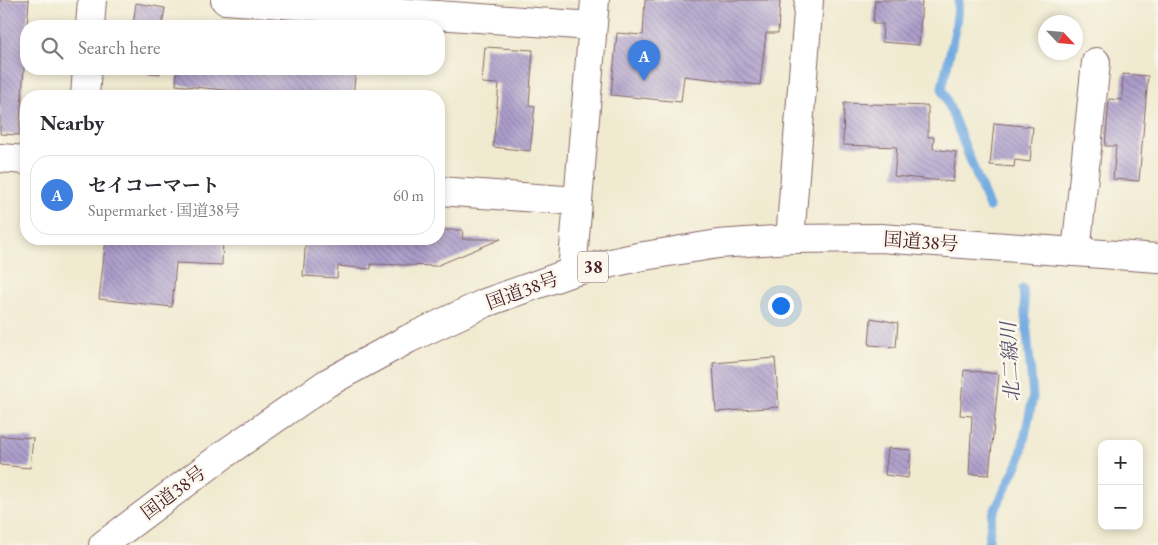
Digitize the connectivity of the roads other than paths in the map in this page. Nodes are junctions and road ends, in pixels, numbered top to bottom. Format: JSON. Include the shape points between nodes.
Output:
{"nodes":[{"id":1,"x":92,"y":0,"type":"edge"},
{"id":2,"x":225,"y":0,"type":"edge"},
{"id":3,"x":809,"y":0,"type":"edge"},
{"id":4,"x":594,"y":13,"type":"edge"},
{"id":5,"x":90,"y":20,"type":"edge"},
{"id":6,"x":1096,"y":62,"type":"dead end"},
{"id":7,"x":87,"y":75,"type":"edge"},
{"id":8,"x":85,"y":90,"type":"edge"},
{"id":9,"x":0,"y":158,"type":"edge"},
{"id":10,"x":20,"y":160,"type":"edge"},
{"id":11,"x":445,"y":191,"type":"edge"},
{"id":12,"x":578,"y":201,"type":"junction"},
{"id":13,"x":790,"y":239,"type":"junction"},
{"id":14,"x":1076,"y":252,"type":"junction"},
{"id":15,"x":1158,"y":258,"type":"edge"},
{"id":16,"x":572,"y":272,"type":"junction"},
{"id":17,"x":102,"y":545,"type":"edge"}],
"edges":[{"from":1,"to":5,"type":"main road"},
{"from":2,"to":4,"type":"main road"},
{"from":3,"to":13,"type":"main road"},
{"from":4,"to":12,"type":"main road"},
{"from":6,"to":14,"type":"main road"},
{"from":7,"to":8,"type":"main road"},
{"from":9,"to":10,"type":"main road"},
{"from":11,"to":12,"type":"main road"},
{"from":12,"to":16,"type":"main road"},
{"from":13,"to":14,"type":"main road","name":"国道38号","number":"38","via":[[880,238]]},
{"from":13,"to":16,"type":"main road","name":"国道38号","number":"38","via":[[718,244]]},
{"from":14,"to":15,"type":"main road","name":"国道38号","number":"38"},
{"from":16,"to":17,"type":"main road","name":"国道38号","number":"38","via":[[485,303],[408,339],[327,383]]}]}
